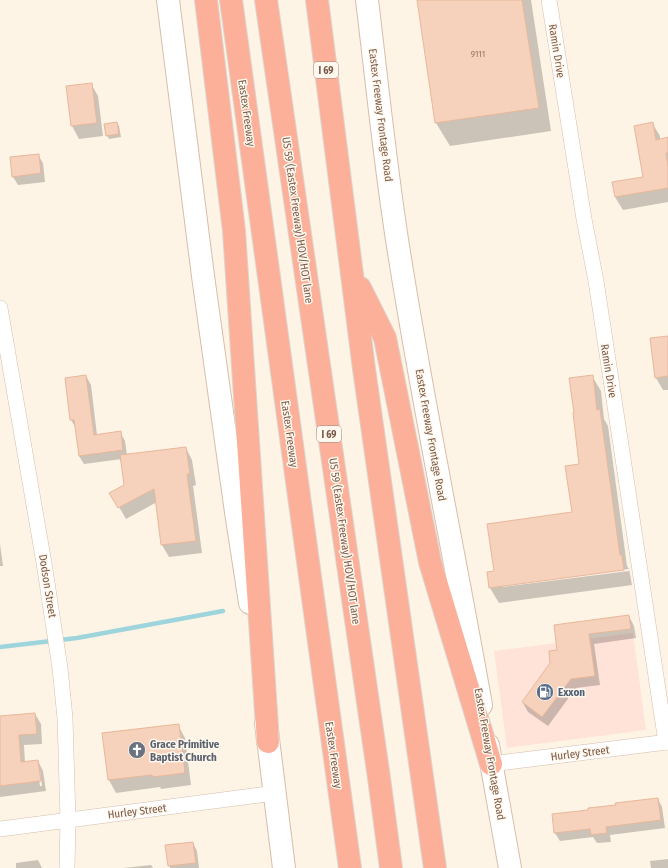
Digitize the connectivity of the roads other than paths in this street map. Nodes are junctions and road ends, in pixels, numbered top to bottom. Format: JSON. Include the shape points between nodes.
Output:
{"nodes":[{"id":1,"x":168,"y":0,"type":"edge"},
{"id":2,"x":206,"y":0,"type":"edge"},
{"id":3,"x":231,"y":0,"type":"edge"},
{"id":4,"x":266,"y":0,"type":"edge"},
{"id":5,"x":317,"y":0,"type":"edge"},
{"id":6,"x":367,"y":0,"type":"edge"},
{"id":7,"x":549,"y":0,"type":"edge"},
{"id":8,"x":353,"y":275,"type":"junction"},
{"id":9,"x":0,"y":308,"type":"edge"},
{"id":10,"x":268,"y":742,"type":"junction"},
{"id":11,"x":667,"y":742,"type":"edge"},
{"id":12,"x":491,"y":764,"type":"junction"},
{"id":13,"x":275,"y":794,"type":"junction"},
{"id":14,"x":68,"y":820,"type":"junction"},
{"id":15,"x":0,"y":829,"type":"edge"},
{"id":16,"x":67,"y":868,"type":"edge"},
{"id":17,"x":284,"y":868,"type":"edge"},
{"id":18,"x":350,"y":868,"type":"edge"},
{"id":19,"x":391,"y":868,"type":"edge"},
{"id":20,"x":435,"y":868,"type":"edge"},
{"id":21,"x":510,"y":868,"type":"edge"}],
"edges":[{"from":1,"to":10,"type":"main road","via":[[201,262],[250,597]]},
{"from":2,"to":10,"type":"highway","via":[[234,231]]},
{"from":3,"to":18,"type":"highway","name":"Eastex Freeway"},
{"from":4,"to":19,"type":"highway","name":"US 59 (Eastex Freeway) HOV/HOT lane","number":"I 69"},
{"from":5,"to":8,"type":"highway","number":"I 69"},
{"from":6,"to":12,"type":"main road","name":"Eastex Freeway Frontage Road","via":[[398,245]]},
{"from":7,"to":11,"type":"street","name":"Ramin Drive","via":[[595,274]]},
{"from":8,"to":12,"type":"highway","via":[[385,338],[430,562]]},
{"from":8,"to":20,"type":"highway","number":"I 69"},
{"from":9,"to":14,"type":"street","name":"Dodson Street","via":[[58,655],[65,718]]},
{"from":10,"to":13,"type":"main road"},
{"from":11,"to":12,"type":"street","name":"Hurley Street"},
{"from":12,"to":21,"type":"main road","name":"Eastex Freeway Frontage Road"},
{"from":13,"to":14,"type":"street","name":"Hurley Street"},
{"from":13,"to":17,"type":"main road"},
{"from":14,"to":15,"type":"street","name":"Hurley Street"},
{"from":14,"to":16,"type":"street","name":"Dodson Street"}]}
